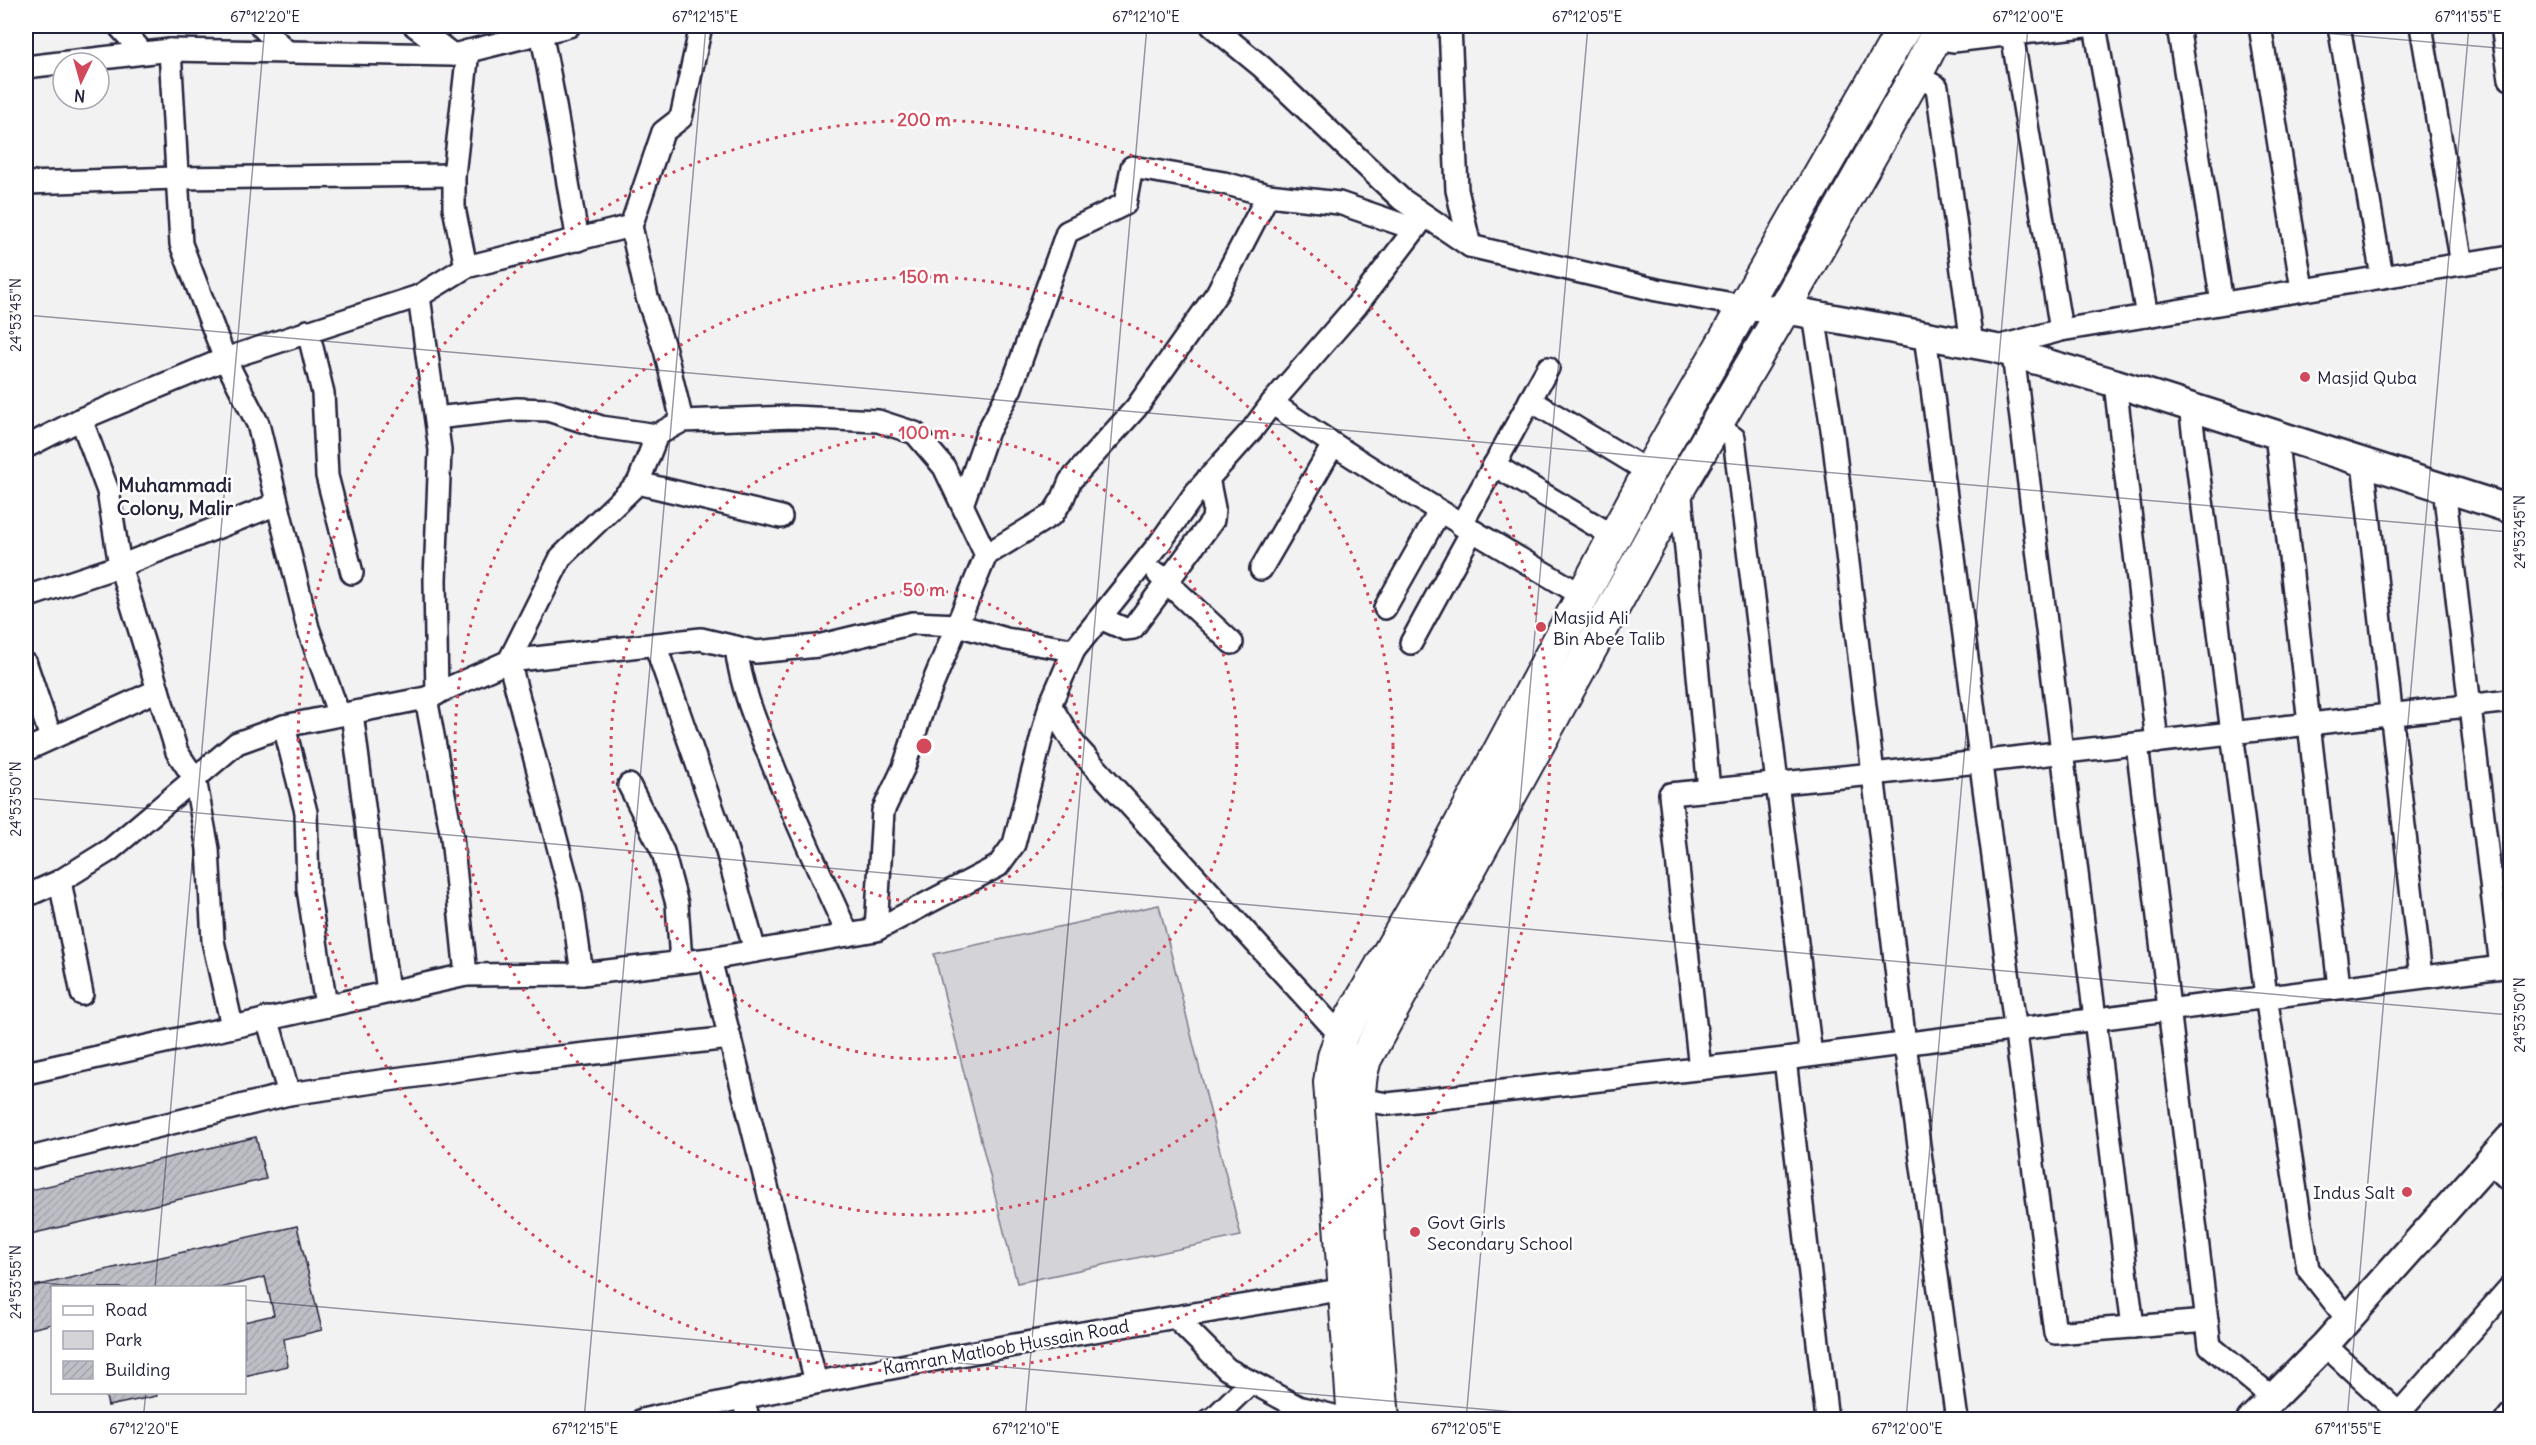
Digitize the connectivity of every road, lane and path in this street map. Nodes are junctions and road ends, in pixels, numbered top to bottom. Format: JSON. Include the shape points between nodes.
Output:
{"nodes":[{"id":1,"x":119,"y":26,"type":"edge"},
{"id":2,"x":261,"y":26,"type":"edge"},
{"id":3,"x":415,"y":26,"type":"edge"},
{"id":4,"x":566,"y":26,"type":"edge"},
{"id":5,"x":701,"y":26,"type":"edge"},
{"id":6,"x":1212,"y":26,"type":"edge"},
{"id":7,"x":1450,"y":26,"type":"edge"},
{"id":8,"x":1905,"y":26,"type":"edge"},
{"id":9,"x":2085,"y":26,"type":"edge"},
{"id":10,"x":2095,"y":26,"type":"edge"},
{"id":11,"x":2178,"y":26,"type":"edge"},
{"id":12,"x":2260,"y":26,"type":"edge"},
{"id":13,"x":2339,"y":26,"type":"edge"},
{"id":14,"x":2421,"y":26,"type":"edge"},
{"id":15,"x":2502,"y":26,"type":"edge"},
{"id":16,"x":1937,"y":32,"type":"edge"},
{"id":17,"x":541,"y":33,"type":"junction"},
{"id":18,"x":2012,"y":34,"type":"junction"},
{"id":19,"x":170,"y":50,"type":"junction"},
{"id":20,"x":287,"y":52,"type":"junction"},
{"id":21,"x":143,"y":53,"type":"junction"},
{"id":22,"x":460,"y":53,"type":"junction"},
{"id":23,"x":27,"y":66,"type":"edge"},
{"id":24,"x":1917,"y":75,"type":"junction"},
{"id":25,"x":2511,"y":79,"type":"edge"},
{"id":26,"x":454,"y":176,"type":"junction"},
{"id":27,"x":176,"y":178,"type":"junction"},
{"id":28,"x":26,"y":183,"type":"edge"},
{"id":29,"x":1268,"y":195,"type":"junction"},
{"id":30,"x":1420,"y":222,"type":"junction"},
{"id":31,"x":631,"y":226,"type":"junction"},
{"id":32,"x":578,"y":240,"type":"junction"},
{"id":33,"x":1470,"y":246,"type":"junction"},
{"id":34,"x":2511,"y":256,"type":"edge"},
{"id":35,"x":2462,"y":264,"type":"junction"},
{"id":36,"x":466,"y":267,"type":"junction"},
{"id":37,"x":2382,"y":277,"type":"junction"},
{"id":38,"x":2302,"y":290,"type":"junction"},
{"id":39,"x":419,"y":296,"type":"junction"},
{"id":40,"x":2222,"y":303,"type":"junction"},
{"id":41,"x":1743,"y":306,"type":"junction"},
{"id":42,"x":1783,"y":310,"type":"junction"},
{"id":43,"x":1814,"y":315,"type":"junction"},
{"id":44,"x":2147,"y":316,"type":"junction"},
{"id":45,"x":2061,"y":330,"type":"junction"},
{"id":46,"x":308,"y":331,"type":"junction"},
{"id":47,"x":1925,"y":335,"type":"junction"},
{"id":48,"x":1993,"y":349,"type":"junction"},
{"id":49,"x":225,"y":359,"type":"junction"},
{"id":50,"x":1548,"y":368,"type":"dead end"},
{"id":51,"x":2115,"y":383,"type":"junction"},
{"id":52,"x":1530,"y":400,"type":"junction"},
{"id":53,"x":1272,"y":403,"type":"junction"},
{"id":54,"x":2190,"y":407,"type":"junction"},
{"id":55,"x":436,"y":418,"type":"junction"},
{"id":56,"x":81,"y":419,"type":"junction"},
{"id":57,"x":682,"y":421,"type":"junction"},
{"id":58,"x":1715,"y":425,"type":"junction"},
{"id":59,"x":2276,"y":434,"type":"junction"},
{"id":60,"x":657,"y":435,"type":"junction"},
{"id":61,"x":1333,"y":445,"type":"junction"},
{"id":62,"x":26,"y":447,"type":"edge"},
{"id":63,"x":2363,"y":462,"type":"junction"},
{"id":64,"x":1494,"y":465,"type":"junction"},
{"id":65,"x":1649,"y":472,"type":"junction"},
{"id":66,"x":1208,"y":478,"type":"junction"},
{"id":67,"x":638,"y":483,"type":"junction"},
{"id":68,"x":1680,"y":486,"type":"junction"},
{"id":69,"x":2444,"y":488,"type":"junction"},
{"id":70,"x":963,"y":502,"type":"junction"},
{"id":71,"x":277,"y":504,"type":"junction"},
{"id":72,"x":2511,"y":509,"type":"edge"},
{"id":73,"x":1439,"y":512,"type":"junction"},
{"id":74,"x":781,"y":517,"type":"dead end"},
{"id":75,"x":1466,"y":528,"type":"junction"},
{"id":76,"x":1615,"y":537,"type":"junction"},
{"id":77,"x":986,"y":555,"type":"junction"},
{"id":78,"x":1145,"y":562,"type":"junction"},
{"id":79,"x":120,"y":566,"type":"junction"},
{"id":80,"x":1261,"y":569,"type":"dead end"},
{"id":81,"x":352,"y":573,"type":"dead end"},
{"id":82,"x":1167,"y":582,"type":"junction"},
{"id":83,"x":1582,"y":595,"type":"junction"},
{"id":84,"x":26,"y":597,"type":"edge"},
{"id":85,"x":1385,"y":608,"type":"dead end"},
{"id":86,"x":1100,"y":618,"type":"junction"},
{"id":87,"x":958,"y":625,"type":"junction"},
{"id":88,"x":1232,"y":643,"type":"dead end"},
{"id":89,"x":1411,"y":643,"type":"dead end"},
{"id":90,"x":655,"y":644,"type":"junction"},
{"id":91,"x":736,"y":647,"type":"junction"},
{"id":92,"x":1074,"y":650,"type":"junction"},
{"id":93,"x":510,"y":661,"type":"junction"},
{"id":94,"x":26,"y":664,"type":"edge"},
{"id":95,"x":158,"y":690,"type":"junction"},
{"id":96,"x":431,"y":696,"type":"junction"},
{"id":97,"x":2511,"y":702,"type":"edge"},
{"id":98,"x":1050,"y":705,"type":"junction"},
{"id":99,"x":2470,"y":706,"type":"junction"},
{"id":100,"x":346,"y":714,"type":"junction"},
{"id":101,"x":2391,"y":715,"type":"junction"},
{"id":102,"x":2309,"y":725,"type":"junction"},
{"id":103,"x":284,"y":726,"type":"junction"},
{"id":104,"x":2232,"y":734,"type":"junction"},
{"id":105,"x":51,"y":738,"type":"junction"},
{"id":106,"x":2147,"y":743,"type":"junction"},
{"id":107,"x":26,"y":750,"type":"edge"},
{"id":108,"x":2062,"y":753,"type":"junction"},
{"id":109,"x":1980,"y":762,"type":"junction"},
{"id":110,"x":1873,"y":774,"type":"junction"},
{"id":111,"x":195,"y":779,"type":"junction"},
{"id":112,"x":1777,"y":783,"type":"junction"},
{"id":113,"x":629,"y":785,"type":"dead end"},
{"id":114,"x":1709,"y":790,"type":"junction"},
{"id":115,"x":1469,"y":808,"type":"junction"},
{"id":116,"x":1496,"y":822,"type":"junction"},
{"id":117,"x":60,"y":881,"type":"junction"},
{"id":118,"x":26,"y":896,"type":"edge"},
{"id":119,"x":876,"y":930,"type":"junction"},
{"id":120,"x":848,"y":935,"type":"junction"},
{"id":121,"x":755,"y":951,"type":"junction"},
{"id":122,"x":710,"y":959,"type":"junction"},
{"id":123,"x":681,"y":962,"type":"junction"},
{"id":124,"x":2506,"y":966,"type":"edge"},
{"id":125,"x":582,"y":974,"type":"junction"},
{"id":126,"x":466,"y":975,"type":"junction"},
{"id":127,"x":2421,"y":977,"type":"junction"},
{"id":128,"x":2339,"y":987,"type":"junction"},
{"id":129,"x":388,"y":992,"type":"junction"},
{"id":130,"x":82,"y":994,"type":"dead end"},
{"id":131,"x":2266,"y":996,"type":"junction"},
{"id":132,"x":326,"y":1006,"type":"junction"},
{"id":133,"x":2170,"y":1009,"type":"junction"},
{"id":134,"x":267,"y":1018,"type":"junction"},
{"id":135,"x":2095,"y":1018,"type":"junction"},
{"id":136,"x":232,"y":1026,"type":"junction"},
{"id":137,"x":2015,"y":1029,"type":"junction"},
{"id":138,"x":1341,"y":1036,"type":"junction"},
{"id":139,"x":730,"y":1038,"type":"junction"},
{"id":140,"x":1905,"y":1044,"type":"junction"},
{"id":141,"x":1811,"y":1055,"type":"junction"},
{"id":142,"x":1785,"y":1059,"type":"junction"},
{"id":143,"x":1700,"y":1069,"type":"junction"},
{"id":144,"x":26,"y":1073,"type":"edge"},
{"id":145,"x":290,"y":1094,"type":"junction"},
{"id":146,"x":1358,"y":1099,"type":"junction"},
{"id":147,"x":2511,"y":1138,"type":"edge"},
{"id":148,"x":26,"y":1159,"type":"edge"},
{"id":149,"x":2489,"y":1161,"type":"junction"},
{"id":150,"x":2511,"y":1181,"type":"edge"},
{"id":151,"x":1358,"y":1287,"type":"junction"},
{"id":152,"x":2511,"y":1287,"type":"edge"},
{"id":153,"x":1175,"y":1317,"type":"junction"},
{"id":154,"x":2348,"y":1320,"type":"junction"},
{"id":155,"x":2207,"y":1322,"type":"junction"},
{"id":156,"x":2133,"y":1327,"type":"junction"},
{"id":157,"x":2325,"y":1345,"type":"junction"},
{"id":158,"x":816,"y":1382,"type":"junction"},
{"id":159,"x":1251,"y":1382,"type":"junction"},
{"id":160,"x":742,"y":1397,"type":"junction"},
{"id":161,"x":2273,"y":1398,"type":"junction"},
{"id":162,"x":2511,"y":1415,"type":"edge"},
{"id":163,"x":2399,"y":1417,"type":"edge"},
{"id":164,"x":642,"y":1419,"type":"edge"},
{"id":165,"x":748,"y":1419,"type":"edge"},
{"id":166,"x":1209,"y":1419,"type":"edge"},
{"id":167,"x":1352,"y":1419,"type":"edge"},
{"id":168,"x":1383,"y":1419,"type":"edge"},
{"id":169,"x":1827,"y":1419,"type":"edge"},
{"id":170,"x":1957,"y":1419,"type":"edge"},
{"id":171,"x":2251,"y":1419,"type":"edge"},
{"id":172,"x":2506,"y":1419,"type":"edge"}],
"edges":[{"from":1,"to":21,"type":"street"},
{"from":2,"to":20,"type":"street"},
{"from":3,"to":22,"type":"street"},
{"from":4,"to":17,"type":"street"},
{"from":5,"to":31,"type":"street","via":[[681,118],[663,132]]},
{"from":6,"to":30,"type":"street","via":[[1262,67]]},
{"from":7,"to":33,"type":"street","via":[[1457,190]]},
{"from":8,"to":41,"type":"main road"},
{"from":9,"to":18,"type":"street"},
{"from":10,"to":44,"type":"street"},
{"from":11,"to":40,"type":"street"},
{"from":12,"to":38,"type":"street"},
{"from":13,"to":37,"type":"street"},
{"from":14,"to":35,"type":"street"},
{"from":15,"to":25,"type":"street"},
{"from":16,"to":18,"type":"street","via":[[1953,41]]},
{"from":16,"to":24,"type":"main road"},
{"from":17,"to":22,"type":"street"},
{"from":17,"to":32,"type":"street"},
{"from":18,"to":45,"type":"street"},
{"from":19,"to":20,"type":"street"},
{"from":19,"to":21,"type":"street"},
{"from":19,"to":27,"type":"street"},
{"from":20,"to":22,"type":"street"},
{"from":21,"to":23,"type":"street"},
{"from":22,"to":26,"type":"street"},
{"from":24,"to":42,"type":"main road"},
{"from":24,"to":48,"type":"street","via":[[1937,87]]},
{"from":26,"to":27,"type":"street"},
{"from":26,"to":36,"type":"street","via":[[454,208]]},
{"from":27,"to":28,"type":"street"},
{"from":27,"to":49,"type":"street","via":[[181,244]]},
{"from":29,"to":30,"type":"street","via":[[1339,204]]},
{"from":29,"to":70,"type":"street","via":[[1132,167],[1125,204],[1067,231],[1011,388],[988,431]]},
{"from":29,"to":77,"type":"street","via":[[1217,293],[1136,408],[1070,481],[1053,514]]},
{"from":30,"to":33,"type":"street"},
{"from":30,"to":53,"type":"street","via":[[1357,305]]},
{"from":31,"to":32,"type":"street"},
{"from":31,"to":57,"type":"street"},
{"from":32,"to":36,"type":"street"},
{"from":33,"to":41,"type":"street"},
{"from":34,"to":35,"type":"street"},
{"from":35,"to":37,"type":"street"},
{"from":36,"to":39,"type":"street"},
{"from":37,"to":38,"type":"street"},
{"from":38,"to":40,"type":"street"},
{"from":39,"to":46,"type":"street"},
{"from":39,"to":55,"type":"street"},
{"from":40,"to":44,"type":"street"},
{"from":41,"to":42,"type":"street"},
{"from":41,"to":65,"type":"main road"},
{"from":42,"to":43,"type":"street"},
{"from":42,"to":58,"type":"main road"},
{"from":43,"to":47,"type":"street"},
{"from":43,"to":110,"type":"street","via":[[1833,436]]},
{"from":44,"to":45,"type":"street"},
{"from":45,"to":48,"type":"street"},
{"from":46,"to":49,"type":"street"},
{"from":46,"to":81,"type":"street","via":[[323,393],[327,476]]},
{"from":47,"to":48,"type":"street"},
{"from":47,"to":109,"type":"street"},
{"from":48,"to":51,"type":"street"},
{"from":48,"to":108,"type":"street"},
{"from":49,"to":56,"type":"street"},
{"from":49,"to":71,"type":"street","via":[[258,424]]},
{"from":50,"to":52,"type":"street"},
{"from":51,"to":54,"type":"street"},
{"from":51,"to":106,"type":"street"},
{"from":52,"to":64,"type":"street"},
{"from":52,"to":65,"type":"street"},
{"from":53,"to":61,"type":"street"},
{"from":53,"to":66,"type":"street"},
{"from":54,"to":59,"type":"street"},
{"from":54,"to":104,"type":"street"},
{"from":55,"to":60,"type":"street","via":[[517,408]]},
{"from":55,"to":96,"type":"street","via":[[440,450]]},
{"from":56,"to":62,"type":"street"},
{"from":56,"to":79,"type":"street","via":[[108,491]]},
{"from":57,"to":60,"type":"street"},
{"from":57,"to":70,"type":"street","via":[[793,417],[878,421],[915,433],[944,467]]},
{"from":58,"to":68,"type":"main road"},
{"from":58,"to":112,"type":"street","via":[[1734,438]]},
{"from":59,"to":63,"type":"street"},
{"from":59,"to":102,"type":"street"},
{"from":60,"to":67,"type":"street"},
{"from":61,"to":73,"type":"street"},
{"from":61,"to":80,"type":"street"},
{"from":63,"to":69,"type":"street"},
{"from":63,"to":101,"type":"street"},
{"from":64,"to":75,"type":"street"},
{"from":64,"to":76,"type":"street"},
{"from":65,"to":76,"type":"main road"},
{"from":66,"to":78,"type":"street"},
{"from":66,"to":82,"type":"street","via":[[1213,520]]},
{"from":67,"to":74,"type":"street"},
{"from":67,"to":93,"type":"street","via":[[561,557]]},
{"from":68,"to":114,"type":"street"},
{"from":68,"to":116,"type":"main road"},
{"from":69,"to":72,"type":"street"},
{"from":69,"to":99,"type":"street"},
{"from":70,"to":77,"type":"street"},
{"from":71,"to":79,"type":"street"},
{"from":71,"to":100,"type":"street","via":[[308,628]]},
{"from":73,"to":75,"type":"street"},
{"from":73,"to":85,"type":"street"},
{"from":75,"to":83,"type":"street"},
{"from":75,"to":89,"type":"street"},
{"from":76,"to":83,"type":"main road"},
{"from":77,"to":87,"type":"street"},
{"from":78,"to":82,"type":"street"},
{"from":78,"to":86,"type":"street"},
{"from":79,"to":84,"type":"street"},
{"from":79,"to":95,"type":"street"},
{"from":82,"to":86,"type":"street","via":[[1133,628],[1125,629]]},
{"from":82,"to":88,"type":"street"},
{"from":83,"to":115,"type":"main road"},
{"from":86,"to":92,"type":"street"},
{"from":87,"to":91,"type":"street","via":[[913,623],[808,647],[756,652]]},
{"from":87,"to":92,"type":"street","via":[[1006,639]]},
{"from":87,"to":119,"type":"street","via":[[884,812]]},
{"from":90,"to":91,"type":"street","via":[[700,639]]},
{"from":90,"to":93,"type":"street"},
{"from":90,"to":121,"type":"street","via":[[724,841]]},
{"from":91,"to":120,"type":"street","via":[[755,720]]},
{"from":92,"to":98,"type":"street"},
{"from":93,"to":96,"type":"street"},
{"from":93,"to":125,"type":"street","via":[[571,895]]},
{"from":94,"to":105,"type":"street"},
{"from":95,"to":105,"type":"street"},
{"from":95,"to":111,"type":"street","via":[[177,752]]},
{"from":96,"to":100,"type":"street"},
{"from":96,"to":126,"type":"street","via":[[452,837]]},
{"from":97,"to":99,"type":"street"},
{"from":98,"to":119,"type":"street","via":[[1014,844],[1008,854],[998,866]]},
{"from":98,"to":138,"type":"street","via":[[1074,744]]},
{"from":99,"to":101,"type":"street"},
{"from":99,"to":124,"type":"street"},
{"from":100,"to":103,"type":"street"},
{"from":100,"to":129,"type":"street"},
{"from":101,"to":102,"type":"street"},
{"from":101,"to":127,"type":"street"},
{"from":102,"to":104,"type":"street"},
{"from":102,"to":128,"type":"street"},
{"from":103,"to":111,"type":"street","via":[[237,743]]},
{"from":103,"to":132,"type":"street","via":[[306,812],[308,889]]},
{"from":104,"to":106,"type":"street"},
{"from":104,"to":131,"type":"street"},
{"from":105,"to":107,"type":"street"},
{"from":106,"to":108,"type":"street"},
{"from":106,"to":133,"type":"street"},
{"from":108,"to":109,"type":"street"},
{"from":108,"to":135,"type":"street"},
{"from":109,"to":110,"type":"street"},
{"from":109,"to":137,"type":"street"},
{"from":110,"to":112,"type":"street"},
{"from":110,"to":140,"type":"street"},
{"from":111,"to":117,"type":"street","via":[[111,850]]},
{"from":111,"to":136,"type":"street","via":[[208,849],[213,941]]},
{"from":112,"to":114,"type":"street"},
{"from":112,"to":141,"type":"street"},
{"from":113,"to":123,"type":"street","via":[[663,852],[677,904]]},
{"from":114,"to":143,"type":"street","via":[[1670,794]]},
{"from":115,"to":116,"type":"street"},
{"from":115,"to":138,"type":"main road"},
{"from":116,"to":146,"type":"main road","via":[[1365,1059]]},
{"from":117,"to":118,"type":"street"},
{"from":117,"to":130,"type":"street"},
{"from":119,"to":120,"type":"street"},
{"from":120,"to":121,"type":"street"},
{"from":121,"to":122,"type":"street"},
{"from":122,"to":123,"type":"street"},
{"from":122,"to":139,"type":"street"},
{"from":123,"to":125,"type":"street"},
{"from":124,"to":127,"type":"street"},
{"from":125,"to":126,"type":"street"},
{"from":126,"to":129,"type":"street"},
{"from":127,"to":128,"type":"street"},
{"from":128,"to":131,"type":"street"},
{"from":129,"to":132,"type":"street"},
{"from":131,"to":133,"type":"street"},
{"from":131,"to":154,"type":"street","via":[[2308,1269]]},
{"from":132,"to":134,"type":"street"},
{"from":133,"to":135,"type":"street"},
{"from":133,"to":155,"type":"street"},
{"from":134,"to":136,"type":"street"},
{"from":134,"to":145,"type":"street"},
{"from":135,"to":137,"type":"street"},
{"from":135,"to":156,"type":"street"},
{"from":136,"to":144,"type":"street"},
{"from":137,"to":140,"type":"street"},
{"from":137,"to":156,"type":"street","via":[[2055,1333]]},
{"from":138,"to":151,"type":"main road","via":[[1330,1082]]},
{"from":139,"to":145,"type":"street","via":[[515,1062]]},
{"from":139,"to":158,"type":"street"},
{"from":140,"to":141,"type":"street"},
{"from":140,"to":170,"type":"street"},
{"from":141,"to":142,"type":"street"},
{"from":142,"to":143,"type":"street"},
{"from":142,"to":169,"type":"street"},
{"from":143,"to":146,"type":"street","via":[[1388,1104]]},
{"from":145,"to":148,"type":"street"},
{"from":146,"to":151,"type":"main road"},
{"from":147,"to":149,"type":"street"},
{"from":149,"to":150,"type":"street"},
{"from":149,"to":154,"type":"street"},
{"from":151,"to":153,"type":"street","name":"Kamran Matloob Hussain Road"},
{"from":151,"to":167,"type":"main road"},
{"from":151,"to":168,"type":"main road"},
{"from":152,"to":163,"type":"street"},
{"from":153,"to":158,"type":"street","name":"Kamran Matloob Hussain Road"},
{"from":153,"to":159,"type":"street","via":[[1227,1369]]},
{"from":154,"to":157,"type":"street"},
{"from":155,"to":156,"type":"street"},
{"from":155,"to":161,"type":"street","via":[[2210,1346]]},
{"from":157,"to":161,"type":"street"},
{"from":157,"to":163,"type":"street"},
{"from":158,"to":160,"type":"street","name":"Kamran Matloob Hussain Road"},
{"from":159,"to":166,"type":"street"},
{"from":159,"to":167,"type":"street","via":[[1298,1407]]},
{"from":160,"to":164,"type":"street","name":"Kamran Matloob Hussain Road"},
{"from":160,"to":165,"type":"street"},
{"from":161,"to":171,"type":"street"},
{"from":162,"to":172,"type":"street"}]}
